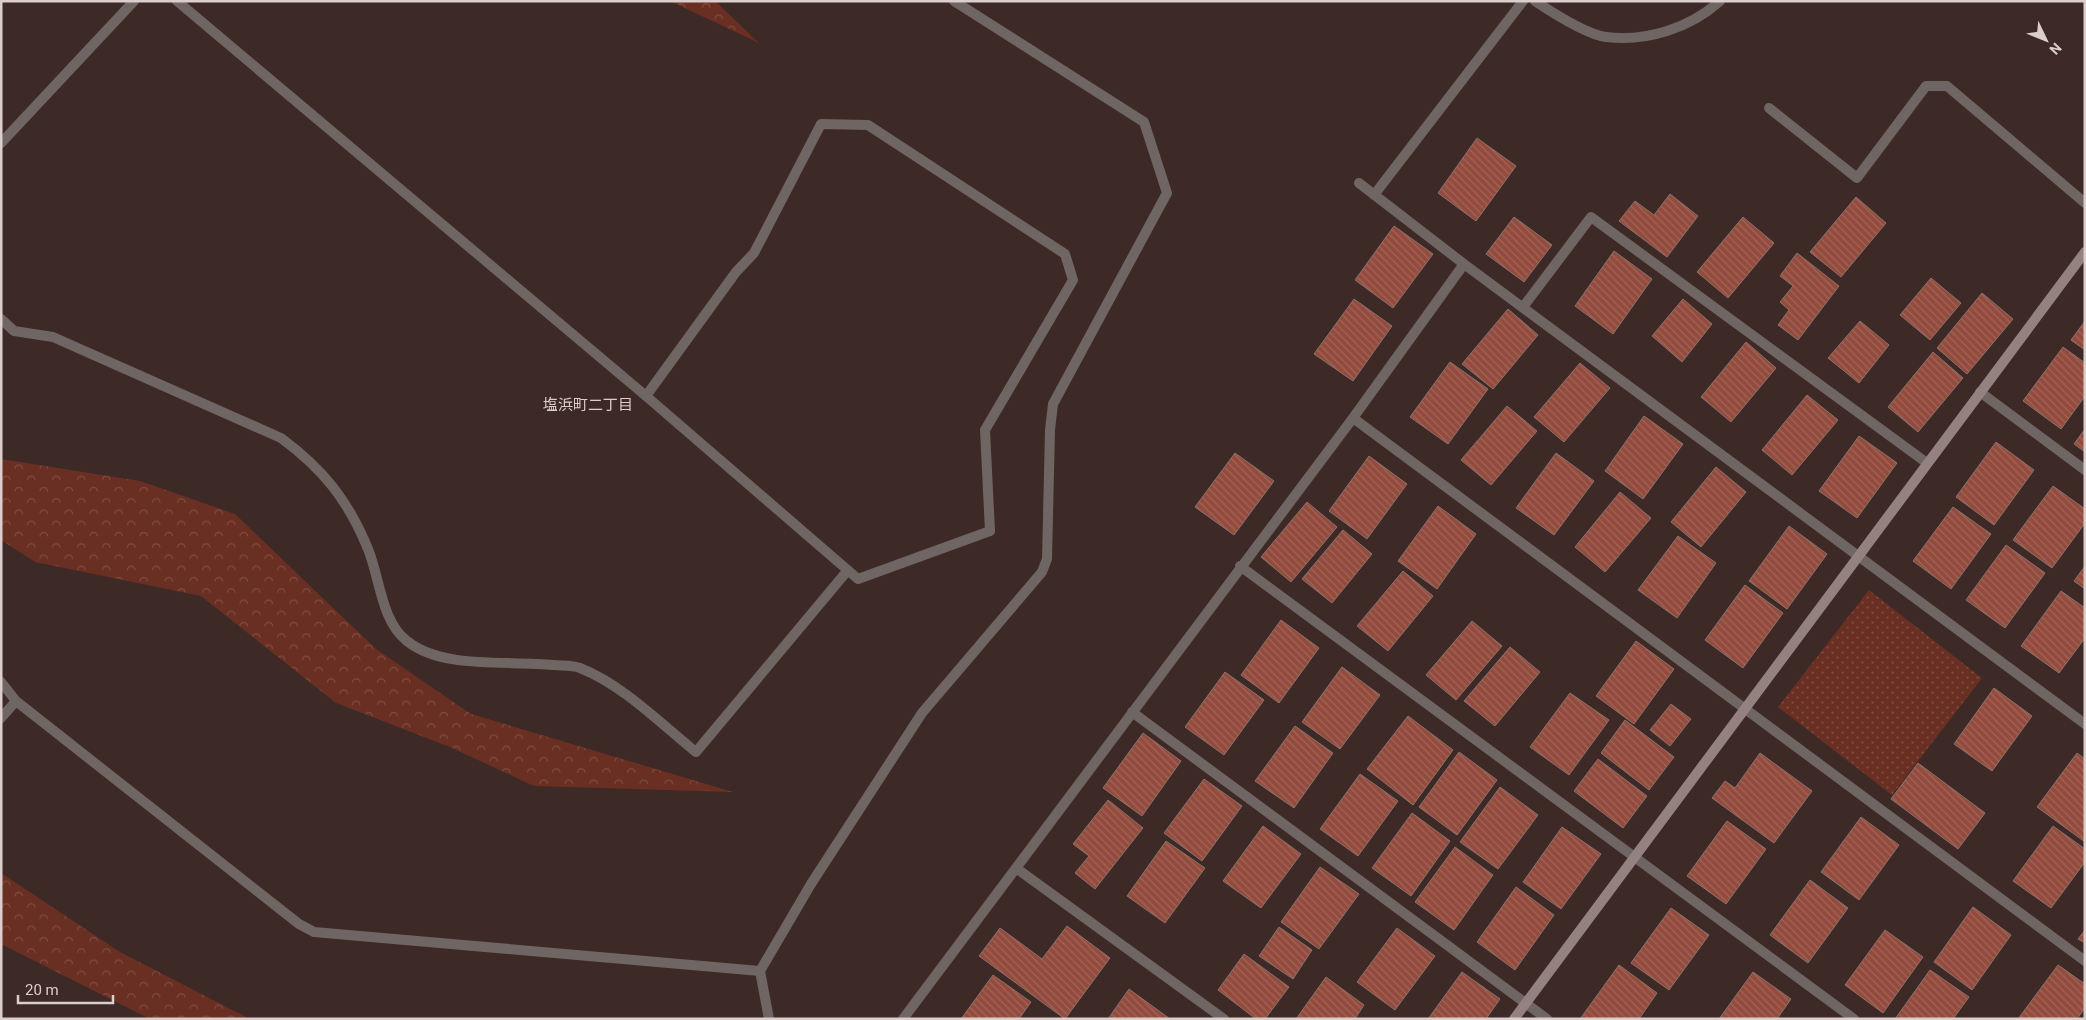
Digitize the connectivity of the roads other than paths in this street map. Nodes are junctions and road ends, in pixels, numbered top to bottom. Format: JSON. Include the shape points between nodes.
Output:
{"nodes":[{"id":1,"x":134,"y":1,"type":"edge"},
{"id":2,"x":177,"y":1,"type":"edge"},
{"id":3,"x":954,"y":1,"type":"edge"},
{"id":4,"x":1523,"y":1,"type":"edge"},
{"id":5,"x":1535,"y":1,"type":"edge"},
{"id":6,"x":1720,"y":1,"type":"edge"},
{"id":7,"x":1769,"y":108,"type":"dead end"},
{"id":8,"x":1,"y":143,"type":"edge"},
{"id":9,"x":1359,"y":183,"type":"dead end"},
{"id":10,"x":1374,"y":195,"type":"junction"},
{"id":11,"x":2085,"y":203,"type":"edge"},
{"id":12,"x":2085,"y":252,"type":"edge"},
{"id":13,"x":1464,"y":264,"type":"junction"},
{"id":14,"x":1523,"y":307,"type":"junction"},
{"id":15,"x":1,"y":319,"type":"edge"},
{"id":16,"x":1980,"y":392,"type":"junction"},
{"id":17,"x":646,"y":396,"type":"junction"},
{"id":18,"x":1352,"y":418,"type":"junction"},
{"id":19,"x":1927,"y":463,"type":"junction"},
{"id":20,"x":2085,"y":470,"type":"edge"},
{"id":21,"x":1858,"y":555,"type":"junction"},
{"id":22,"x":1240,"y":566,"type":"junction"},
{"id":23,"x":848,"y":570,"type":"junction"},
{"id":24,"x":1,"y":682,"type":"edge"},
{"id":25,"x":16,"y":701,"type":"junction"},
{"id":26,"x":1744,"y":709,"type":"junction"},
{"id":27,"x":1132,"y":712,"type":"junction"},
{"id":28,"x":1,"y":718,"type":"edge"},
{"id":29,"x":2085,"y":724,"type":"edge"},
{"id":30,"x":1636,"y":857,"type":"junction"},
{"id":31,"x":1016,"y":868,"type":"junction"},
{"id":32,"x":2085,"y":961,"type":"edge"},
{"id":33,"x":760,"y":971,"type":"junction"},
{"id":34,"x":1525,"y":1003,"type":"junction"},
{"id":35,"x":769,"y":1019,"type":"edge"},
{"id":36,"x":903,"y":1019,"type":"edge"},
{"id":37,"x":1224,"y":1019,"type":"edge"},
{"id":38,"x":1514,"y":1019,"type":"edge"},
{"id":39,"x":1547,"y":1019,"type":"edge"},
{"id":40,"x":1854,"y":1019,"type":"edge"}],
"edges":[{"from":1,"to":8,"type":"street"},
{"from":2,"to":17,"type":"street"},
{"from":3,"to":33,"type":"street","via":[[1144,122],[1167,193],[1053,404],[1047,558],[1042,572],[922,713],[811,884]]},
{"from":4,"to":10,"type":"street"},
{"from":5,"to":6,"type":"street","via":[[1563,20],[1605,37],[1658,35],[1705,15]]},
{"from":7,"to":11,"type":"street","via":[[1857,178],[1926,86],[1947,86]]},
{"from":9,"to":10,"type":"street"},
{"from":10,"to":13,"type":"street"},
{"from":12,"to":16,"type":"street"},
{"from":13,"to":14,"type":"street"},
{"from":13,"to":18,"type":"street"},
{"from":14,"to":19,"type":"street","via":[[1591,217]]},
{"from":14,"to":21,"type":"street"},
{"from":15,"to":23,"type":"street","via":[[14,331],[53,337],[281,438],[307,457],[336,488],[352,516],[368,549],[392,626],[421,651],[452,660],[578,667],[618,689],[696,752]]},
{"from":16,"to":19,"type":"street"},
{"from":16,"to":20,"type":"street"},
{"from":17,"to":23,"type":"street"},
{"from":17,"to":23,"type":"street","via":[[736,272],[754,254],[821,124],[868,125],[1065,254],[1073,280],[985,430],[990,531],[858,579]]},
{"from":18,"to":22,"type":"street"},
{"from":18,"to":26,"type":"street"},
{"from":19,"to":21,"type":"street"},
{"from":21,"to":26,"type":"street"},
{"from":21,"to":29,"type":"street"},
{"from":22,"to":27,"type":"street"},
{"from":22,"to":30,"type":"street"},
{"from":24,"to":25,"type":"street"},
{"from":25,"to":28,"type":"street"},
{"from":25,"to":33,"type":"street","via":[[299,924],[314,932]]},
{"from":26,"to":30,"type":"street"},
{"from":26,"to":32,"type":"street"},
{"from":27,"to":31,"type":"street"},
{"from":27,"to":34,"type":"street"},
{"from":30,"to":34,"type":"street"},
{"from":30,"to":40,"type":"street"},
{"from":31,"to":36,"type":"street"},
{"from":31,"to":37,"type":"street"},
{"from":33,"to":35,"type":"street"},
{"from":34,"to":38,"type":"street"},
{"from":34,"to":39,"type":"street"}]}
